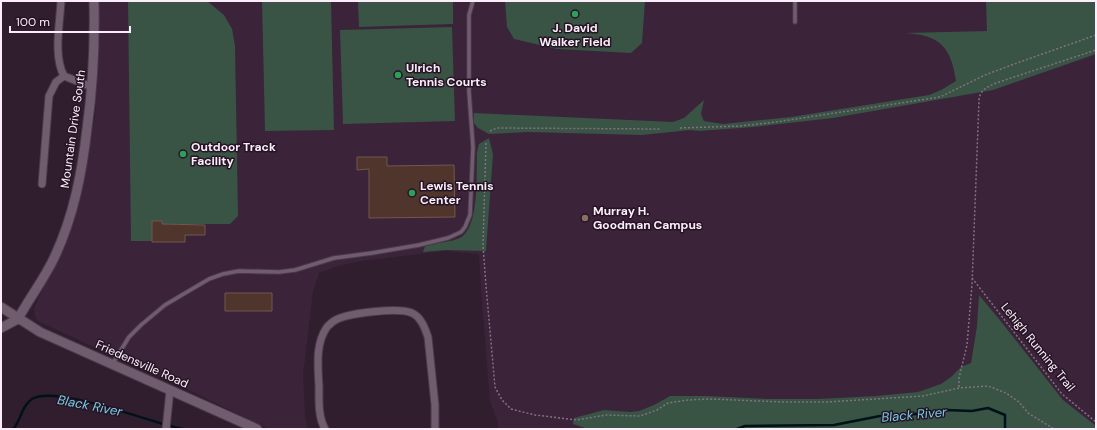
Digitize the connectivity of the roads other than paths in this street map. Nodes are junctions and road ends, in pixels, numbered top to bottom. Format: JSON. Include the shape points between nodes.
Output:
{"nodes":[{"id":1,"x":61,"y":1,"type":"edge"},
{"id":2,"x":94,"y":1,"type":"edge"},
{"id":3,"x":473,"y":1,"type":"edge"},
{"id":4,"x":795,"y":1,"type":"edge"},
{"id":5,"x":795,"y":22,"type":"dead end"},
{"id":6,"x":64,"y":76,"type":"junction"},
{"id":7,"x":92,"y":87,"type":"junction"},
{"id":8,"x":42,"y":184,"type":"dead end"},
{"id":9,"x":1,"y":306,"type":"edge"},
{"id":10,"x":18,"y":319,"type":"junction"},
{"id":11,"x":1,"y":328,"type":"edge"},
{"id":12,"x":113,"y":364,"type":"junction"},
{"id":13,"x":170,"y":390,"type":"junction"},
{"id":14,"x":166,"y":429,"type":"edge"},
{"id":15,"x":257,"y":429,"type":"edge"},
{"id":16,"x":325,"y":429,"type":"edge"},
{"id":17,"x":435,"y":429,"type":"edge"}],
"edges":[{"from":1,"to":6,"type":"street","via":[[58,55]]},
{"from":2,"to":7,"type":"street","name":"Mountain Drive South"},
{"from":3,"to":12,"type":"lane","via":[[469,15],[469,92],[473,147],[470,215],[461,232],[419,245],[334,258],[295,270],[239,271],[209,279],[165,305],[141,325],[129,337]]},
{"from":4,"to":5,"type":"lane"},
{"from":6,"to":7,"type":"street"},
{"from":6,"to":8,"type":"street","via":[[56,82],[49,96]]},
{"from":7,"to":10,"type":"street","name":"Mountain Drive South","via":[[76,195],[64,235],[44,278]]},
{"from":9,"to":10,"type":"street","name":"Friedensville Road"},
{"from":10,"to":11,"type":"street"},
{"from":10,"to":12,"type":"street","name":"Friedensville Road","via":[[40,332]]},
{"from":12,"to":13,"type":"street","name":"Friedensville Road"},
{"from":13,"to":14,"type":"street"},
{"from":13,"to":15,"type":"street","name":"Friedensville Road"},
{"from":16,"to":17,"type":"street","via":[[322,425],[320,403],[318,348],[328,327],[334,320],[344,317],[397,310],[412,313],[420,319],[427,332],[434,386]]}]}
